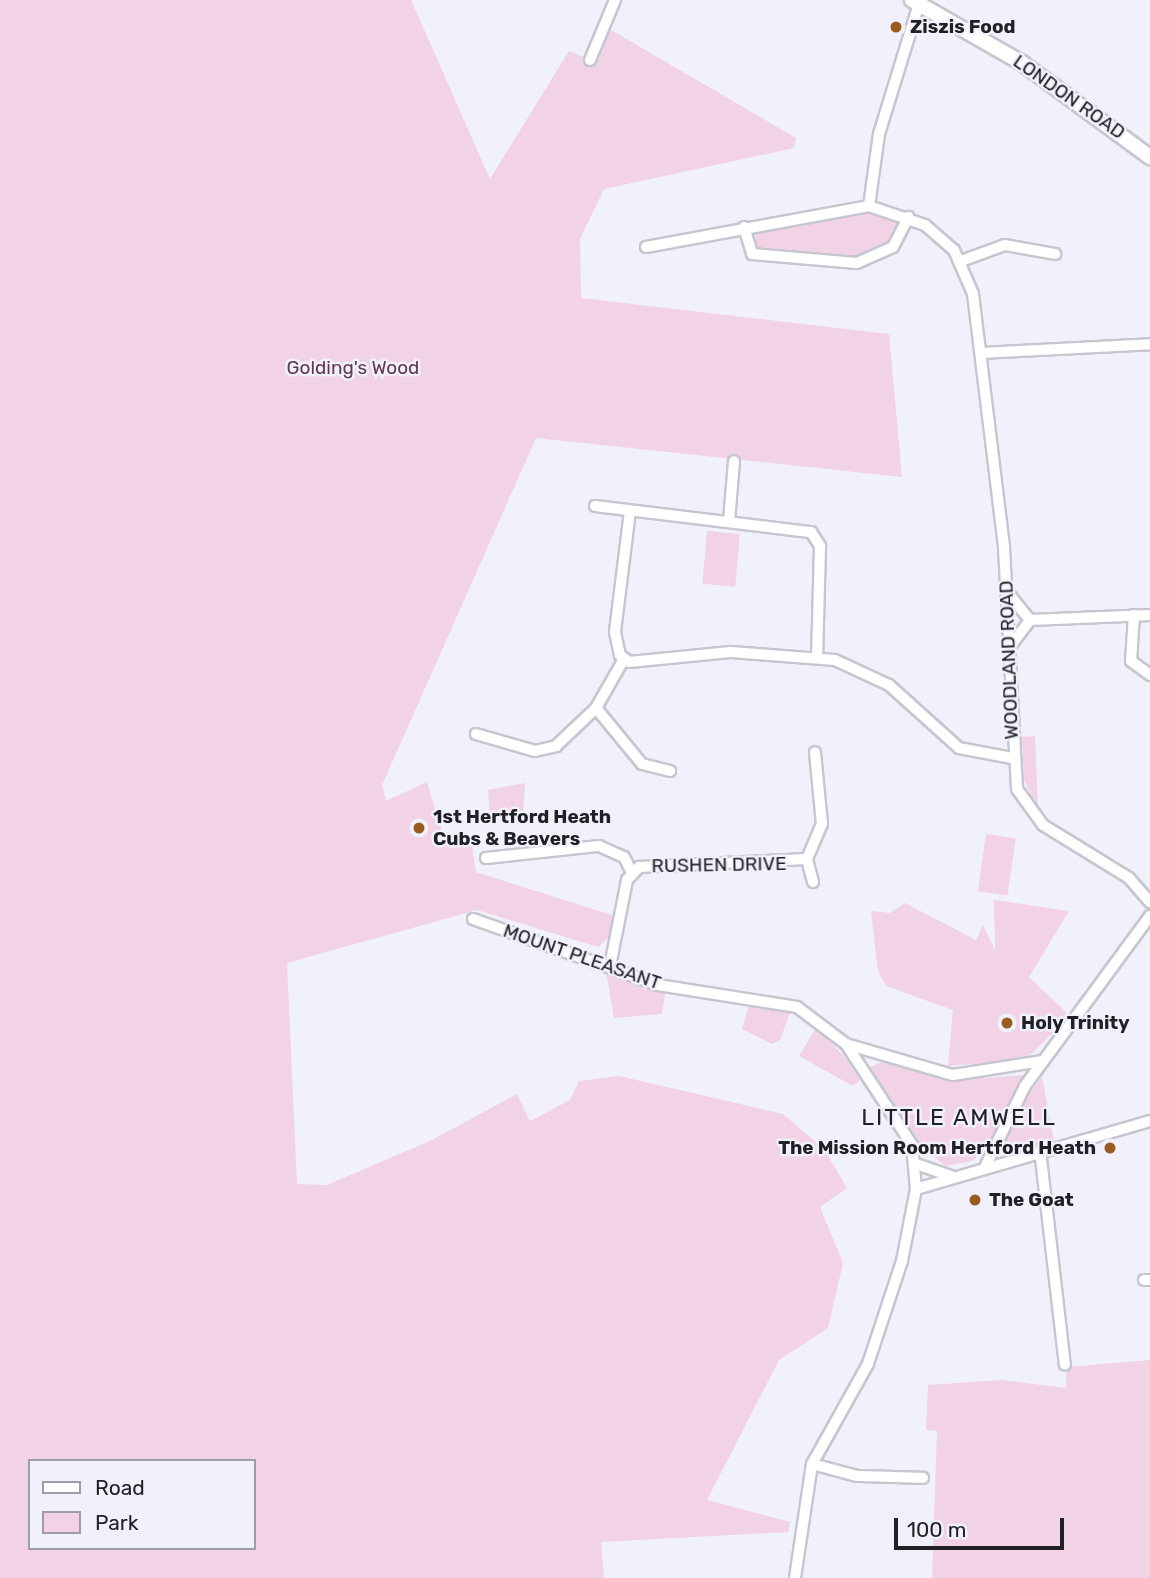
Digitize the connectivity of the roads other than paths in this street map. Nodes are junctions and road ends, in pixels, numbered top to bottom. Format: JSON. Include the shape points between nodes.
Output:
{"nodes":[{"id":1,"x":615,"y":0,"type":"edge"},
{"id":2,"x":915,"y":2,"type":"edge"},
{"id":3,"x":590,"y":60,"type":"dead end"},
{"id":4,"x":1150,"y":157,"type":"edge"},
{"id":5,"x":869,"y":206,"type":"junction"},
{"id":6,"x":908,"y":216,"type":"junction"},
{"id":7,"x":744,"y":227,"type":"junction"},
{"id":8,"x":646,"y":247,"type":"dead end"},
{"id":9,"x":1055,"y":254,"type":"dead end"},
{"id":10,"x":961,"y":261,"type":"junction"},
{"id":11,"x":1150,"y":344,"type":"edge"},
{"id":12,"x":981,"y":353,"type":"junction"},
{"id":13,"x":734,"y":461,"type":"dead end"},
{"id":14,"x":595,"y":506,"type":"dead end"},
{"id":15,"x":630,"y":511,"type":"junction"},
{"id":16,"x":729,"y":521,"type":"junction"},
{"id":17,"x":1008,"y":593,"type":"junction"},
{"id":18,"x":1133,"y":615,"type":"junction"},
{"id":19,"x":1150,"y":615,"type":"edge"},
{"id":20,"x":1030,"y":620,"type":"junction"},
{"id":21,"x":1009,"y":648,"type":"junction"},
{"id":22,"x":817,"y":657,"type":"junction"},
{"id":23,"x":624,"y":659,"type":"junction"},
{"id":24,"x":1150,"y":675,"type":"edge"},
{"id":25,"x":596,"y":708,"type":"junction"},
{"id":26,"x":476,"y":734,"type":"dead end"},
{"id":27,"x":815,"y":752,"type":"dead end"},
{"id":28,"x":1012,"y":758,"type":"junction"},
{"id":29,"x":670,"y":771,"type":"dead end"},
{"id":30,"x":486,"y":858,"type":"dead end"},
{"id":31,"x":807,"y":859,"type":"junction"},
{"id":32,"x":632,"y":873,"type":"junction"},
{"id":33,"x":813,"y":882,"type":"dead end"},
{"id":34,"x":1150,"y":902,"type":"edge"},
{"id":35,"x":1150,"y":916,"type":"edge"},
{"id":36,"x":473,"y":919,"type":"dead end"},
{"id":37,"x":610,"y":966,"type":"junction"},
{"id":38,"x":846,"y":1044,"type":"junction"},
{"id":39,"x":1042,"y":1061,"type":"junction"},
{"id":40,"x":1150,"y":1121,"type":"edge"},
{"id":41,"x":1040,"y":1150,"type":"junction"},
{"id":42,"x":916,"y":1164,"type":"junction"},
{"id":43,"x":986,"y":1165,"type":"junction"},
{"id":44,"x":951,"y":1176,"type":"junction"},
{"id":45,"x":916,"y":1189,"type":"junction"},
{"id":46,"x":1065,"y":1365,"type":"dead end"},
{"id":47,"x":811,"y":1464,"type":"junction"},
{"id":48,"x":923,"y":1478,"type":"dead end"},
{"id":49,"x":795,"y":1578,"type":"edge"}],
"edges":[{"from":1,"to":3,"type":"street"},
{"from":2,"to":4,"type":"main road","name":"LONDON ROAD","via":[[1023,63]]},
{"from":2,"to":5,"type":"street","via":[[879,134]]},
{"from":5,"to":6,"type":"street"},
{"from":5,"to":7,"type":"street"},
{"from":6,"to":7,"type":"street","via":[[893,247],[858,263],[752,254]]},
{"from":6,"to":10,"type":"street","via":[[937,233]]},
{"from":7,"to":8,"type":"street"},
{"from":9,"to":10,"type":"street","via":[[1004,245]]},
{"from":10,"to":12,"type":"street","name":"WOODLAND ROAD","via":[[973,294]]},
{"from":11,"to":12,"type":"street"},
{"from":12,"to":17,"type":"street","name":"WOODLAND ROAD"},
{"from":13,"to":16,"type":"street"},
{"from":14,"to":15,"type":"street"},
{"from":15,"to":16,"type":"street"},
{"from":15,"to":23,"type":"street","via":[[615,632]]},
{"from":16,"to":22,"type":"street","via":[[805,529],[817,538]]},
{"from":17,"to":20,"type":"street"},
{"from":17,"to":21,"type":"street","name":"WOODLAND ROAD"},
{"from":18,"to":19,"type":"street"},
{"from":18,"to":20,"type":"street"},
{"from":18,"to":24,"type":"street","via":[[1130,657],[1136,670]]},
{"from":20,"to":21,"type":"street"},
{"from":21,"to":28,"type":"street","name":"WOODLAND ROAD"},
{"from":22,"to":23,"type":"street","via":[[702,653],[641,664]]},
{"from":22,"to":28,"type":"street","via":[[850,664],[889,685],[959,748]]},
{"from":23,"to":25,"type":"street"},
{"from":25,"to":26,"type":"street","via":[[549,750]]},
{"from":25,"to":29,"type":"street","via":[[642,764]]},
{"from":27,"to":31,"type":"street","name":"RUSHEN DRIVE","via":[[822,834]]},
{"from":28,"to":34,"type":"street","name":"WOODLAND ROAD","via":[[1017,789],[1032,815],[1129,878]]},
{"from":30,"to":32,"type":"street","name":"RUSHEN DRIVE","via":[[599,846],[624,857]]},
{"from":31,"to":32,"type":"street","name":"RUSHEN DRIVE","via":[[648,865]]},
{"from":31,"to":33,"type":"street","name":"RUSHEN DRIVE"},
{"from":32,"to":37,"type":"street","name":"RUSHEN DRIVE"},
{"from":35,"to":39,"type":"street","via":[[1072,1030]]},
{"from":36,"to":37,"type":"street","name":"MOUNT PLEASANT"},
{"from":37,"to":38,"type":"street","name":"MOUNT PLEASANT","via":[[670,987],[790,1004]]},
{"from":38,"to":39,"type":"street","name":"MOUNT PLEASANT","via":[[953,1075]]},
{"from":38,"to":42,"type":"street","name":"MOUNT PLEASANT","via":[[907,1136]]},
{"from":39,"to":43,"type":"street"},
{"from":40,"to":41,"type":"street"},
{"from":41,"to":43,"type":"street"},
{"from":41,"to":46,"type":"street"},
{"from":42,"to":44,"type":"street"},
{"from":42,"to":45,"type":"street"},
{"from":43,"to":44,"type":"street"},
{"from":44,"to":45,"type":"street"},
{"from":45,"to":47,"type":"street","via":[[895,1287],[868,1364]]},
{"from":47,"to":48,"type":"street","via":[[857,1476]]},
{"from":47,"to":49,"type":"street"}]}
